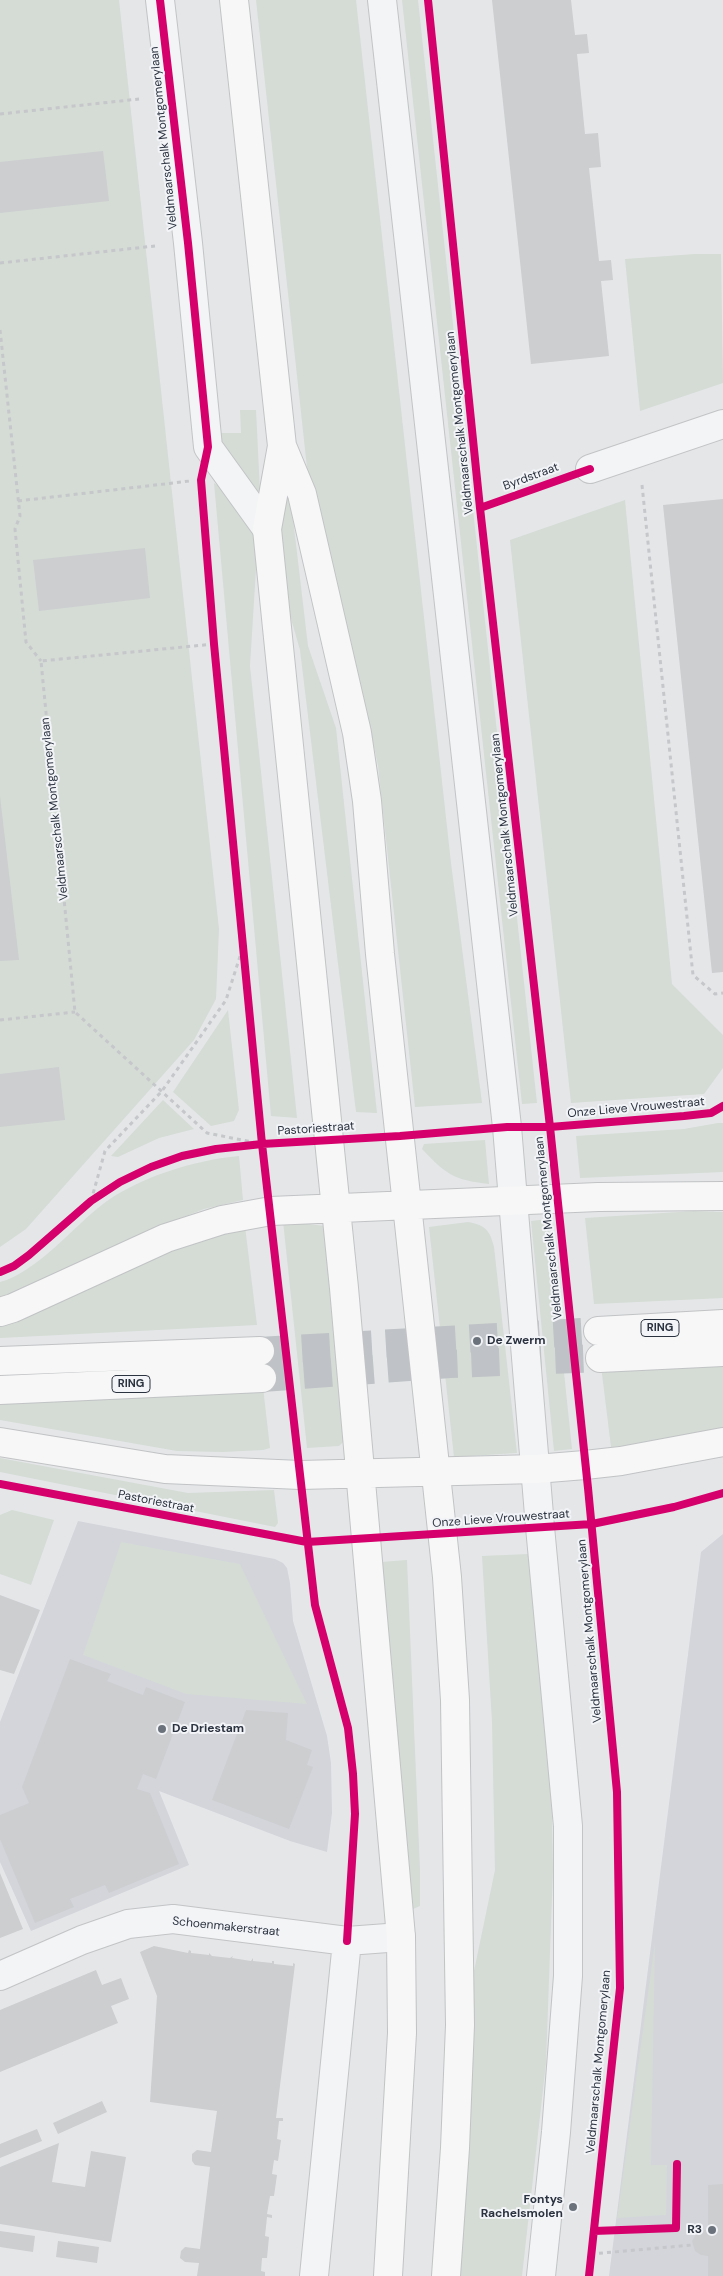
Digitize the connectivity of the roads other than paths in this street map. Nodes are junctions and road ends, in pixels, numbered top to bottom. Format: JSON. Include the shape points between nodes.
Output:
{"nodes":[{"id":1,"x":160,"y":0,"type":"edge"},
{"id":2,"x":234,"y":0,"type":"edge"},
{"id":3,"x":382,"y":0,"type":"edge"},
{"id":4,"x":723,"y":424,"type":"edge"},
{"id":5,"x":282,"y":446,"type":"junction"},
{"id":6,"x":590,"y":468,"type":"dead end"},
{"id":7,"x":268,"y":529,"type":"junction"},
{"id":8,"x":723,"y":1196,"type":"edge"},
{"id":9,"x":513,"y":1201,"type":"junction"},
{"id":10,"x":408,"y":1206,"type":"junction"},
{"id":11,"x":335,"y":1207,"type":"junction"},
{"id":12,"x":0,"y":1312,"type":"edge"},
{"id":13,"x":723,"y":1324,"type":"edge"},
{"id":14,"x":598,"y":1331,"type":"tunnel mouth"},
{"id":15,"x":260,"y":1351,"type":"tunnel mouth"},
{"id":16,"x":723,"y":1352,"type":"edge"},
{"id":17,"x":600,"y":1358,"type":"tunnel mouth"},
{"id":18,"x":0,"y":1361,"type":"edge"},
{"id":19,"x":262,"y":1378,"type":"tunnel mouth"},
{"id":20,"x":0,"y":1390,"type":"edge"},
{"id":21,"x":0,"y":1442,"type":"edge"},
{"id":22,"x":723,"y":1442,"type":"edge"},
{"id":23,"x":536,"y":1469,"type":"junction"},
{"id":24,"x":434,"y":1472,"type":"junction"},
{"id":25,"x":360,"y":1474,"type":"junction"},
{"id":26,"x":402,"y":1937,"type":"junction"},
{"id":27,"x":347,"y":1941,"type":"junction"},
{"id":28,"x":0,"y":1976,"type":"edge"},
{"id":29,"x":314,"y":2276,"type":"edge"},
{"id":30,"x":388,"y":2276,"type":"edge"},
{"id":31,"x":446,"y":2276,"type":"edge"},
{"id":32,"x":541,"y":2276,"type":"edge"}],
"edges":[{"from":1,"to":7,"type":"street","name":"Veldmaarschalk Montgomerylaan","via":[[208,448]]},
{"from":2,"to":5,"type":"main road"},
{"from":3,"to":9,"type":"street"},
{"from":4,"to":6,"type":"street"},
{"from":5,"to":7,"type":"main road"},
{"from":5,"to":10,"type":"main road","via":[[302,494],[356,733],[367,802]]},
{"from":7,"to":11,"type":"main road"},
{"from":8,"to":9,"type":"main road"},
{"from":9,"to":10,"type":"main road"},
{"from":9,"to":23,"type":"street"},
{"from":10,"to":11,"type":"main road"},
{"from":10,"to":24,"type":"main road"},
{"from":11,"to":12,"type":"main road","via":[[271,1211],[222,1220],[166,1238]]},
{"from":11,"to":25,"type":"main road"},
{"from":13,"to":14,"type":"main road","number":"RING"},
{"from":15,"to":18,"type":"main road","number":"RING"},
{"from":16,"to":17,"type":"main road","number":"RING"},
{"from":19,"to":20,"type":"main road","number":"RING"},
{"from":21,"to":25,"type":"main road","via":[[165,1469],[300,1475]]},
{"from":22,"to":23,"type":"main road","via":[[621,1461]]},
{"from":23,"to":24,"type":"main road"},
{"from":23,"to":32,"type":"street","via":[[568,1826],[568,1976]]},
{"from":24,"to":25,"type":"main road"},
{"from":24,"to":31,"type":"main road","via":[[447,1577],[455,1700],[460,1938],[455,2148]]},
{"from":25,"to":26,"type":"main road"},
{"from":26,"to":27,"type":"street","name":"Schoenmakerstraat"},
{"from":26,"to":30,"type":"main road","via":[[402,2033]]},
{"from":27,"to":28,"type":"street","name":"Schoenmakerstraat","via":[[172,1919],[128,1924]]},
{"from":27,"to":29,"type":"street"}]}
